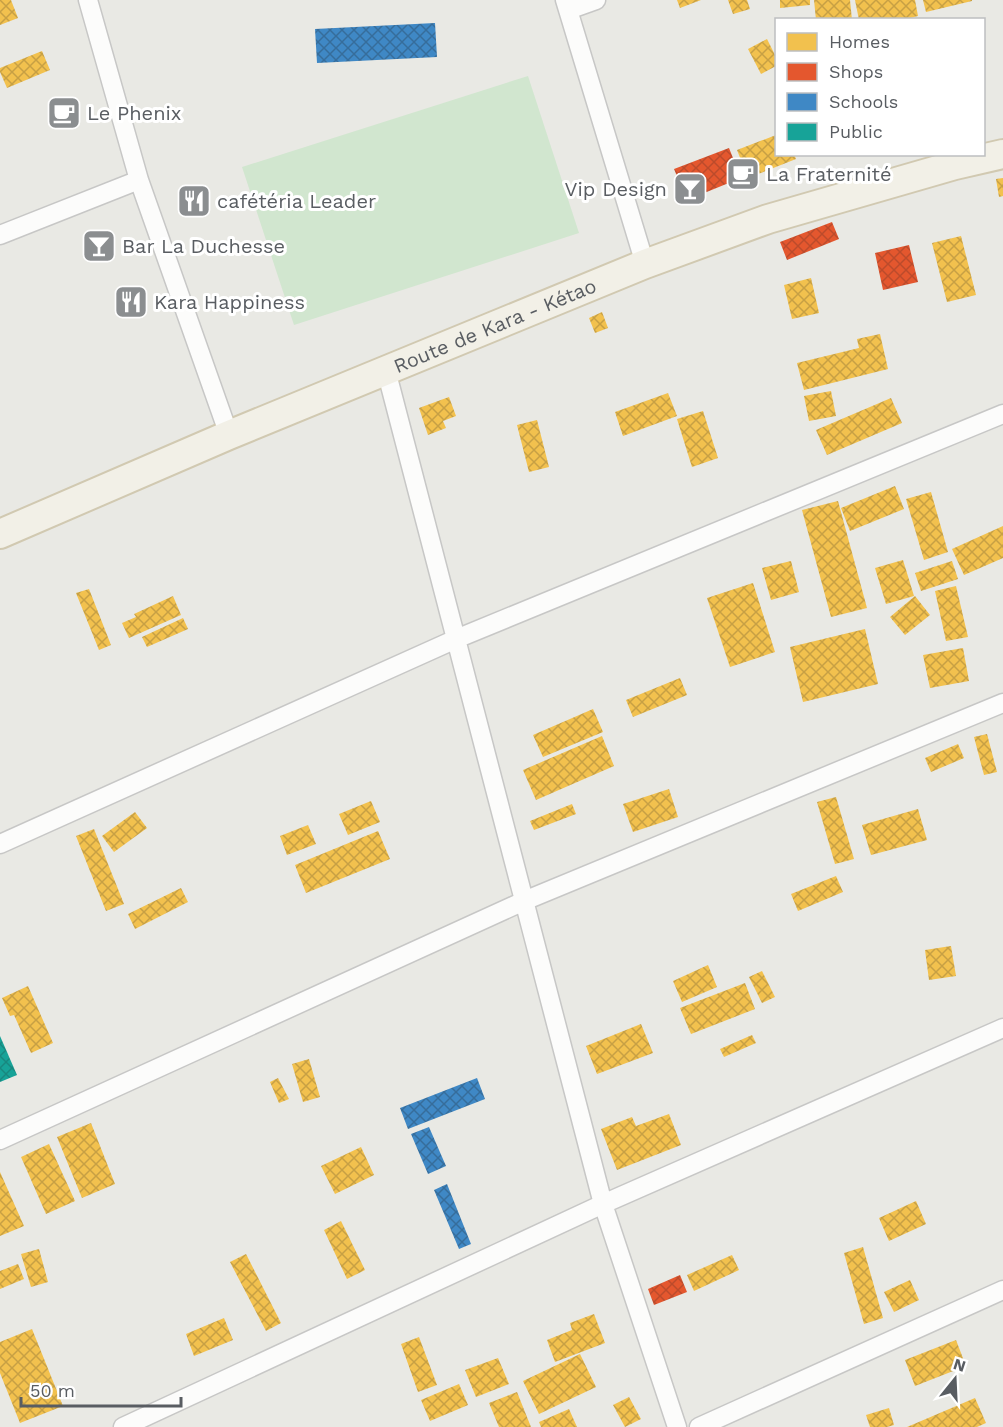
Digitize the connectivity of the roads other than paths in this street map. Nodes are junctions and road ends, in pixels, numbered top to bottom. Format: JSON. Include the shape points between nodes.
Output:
{"nodes":[{"id":1,"x":88,"y":0,"type":"edge"},
{"id":2,"x":596,"y":0,"type":"edge"},
{"id":3,"x":566,"y":5,"type":"edge"},
{"id":4,"x":1003,"y":154,"type":"edge"},
{"id":5,"x":139,"y":180,"type":"junction"},
{"id":6,"x":0,"y":235,"type":"edge"},
{"id":7,"x":645,"y":264,"type":"junction"},
{"id":8,"x":386,"y":370,"type":"junction"},
{"id":9,"x":1003,"y":414,"type":"edge"},
{"id":10,"x":229,"y":435,"type":"junction"},
{"id":11,"x":0,"y":534,"type":"edge"},
{"id":12,"x":456,"y":639,"type":"junction"},
{"id":13,"x":1003,"y":703,"type":"edge"},
{"id":14,"x":0,"y":844,"type":"edge"},
{"id":15,"x":524,"y":901,"type":"junction"},
{"id":16,"x":1003,"y":1028,"type":"edge"},
{"id":17,"x":0,"y":1140,"type":"edge"},
{"id":18,"x":603,"y":1204,"type":"junction"},
{"id":19,"x":1003,"y":1290,"type":"edge"},
{"id":20,"x":123,"y":1427,"type":"edge"},
{"id":21,"x":677,"y":1427,"type":"edge"},
{"id":22,"x":699,"y":1427,"type":"edge"}],
"edges":[{"from":1,"to":5,"type":"street"},
{"from":2,"to":3,"type":"street"},
{"from":3,"to":7,"type":"street"},
{"from":4,"to":7,"type":"main road","name":"Route de Kara - Kétao","via":[[768,219]]},
{"from":5,"to":6,"type":"street"},
{"from":5,"to":10,"type":"street"},
{"from":7,"to":8,"type":"main road","name":"Route de Kara - Kétao"},
{"from":8,"to":10,"type":"main road","name":"Route de Kara - Kétao"},
{"from":8,"to":12,"type":"street"},
{"from":9,"to":12,"type":"street"},
{"from":10,"to":11,"type":"main road","name":"Route de Kara - Kétao"},
{"from":12,"to":14,"type":"street"},
{"from":12,"to":15,"type":"street"},
{"from":13,"to":15,"type":"street"},
{"from":15,"to":17,"type":"street"},
{"from":15,"to":18,"type":"street"},
{"from":16,"to":18,"type":"street"},
{"from":18,"to":20,"type":"street"},
{"from":18,"to":21,"type":"street"},
{"from":19,"to":22,"type":"street"}]}
